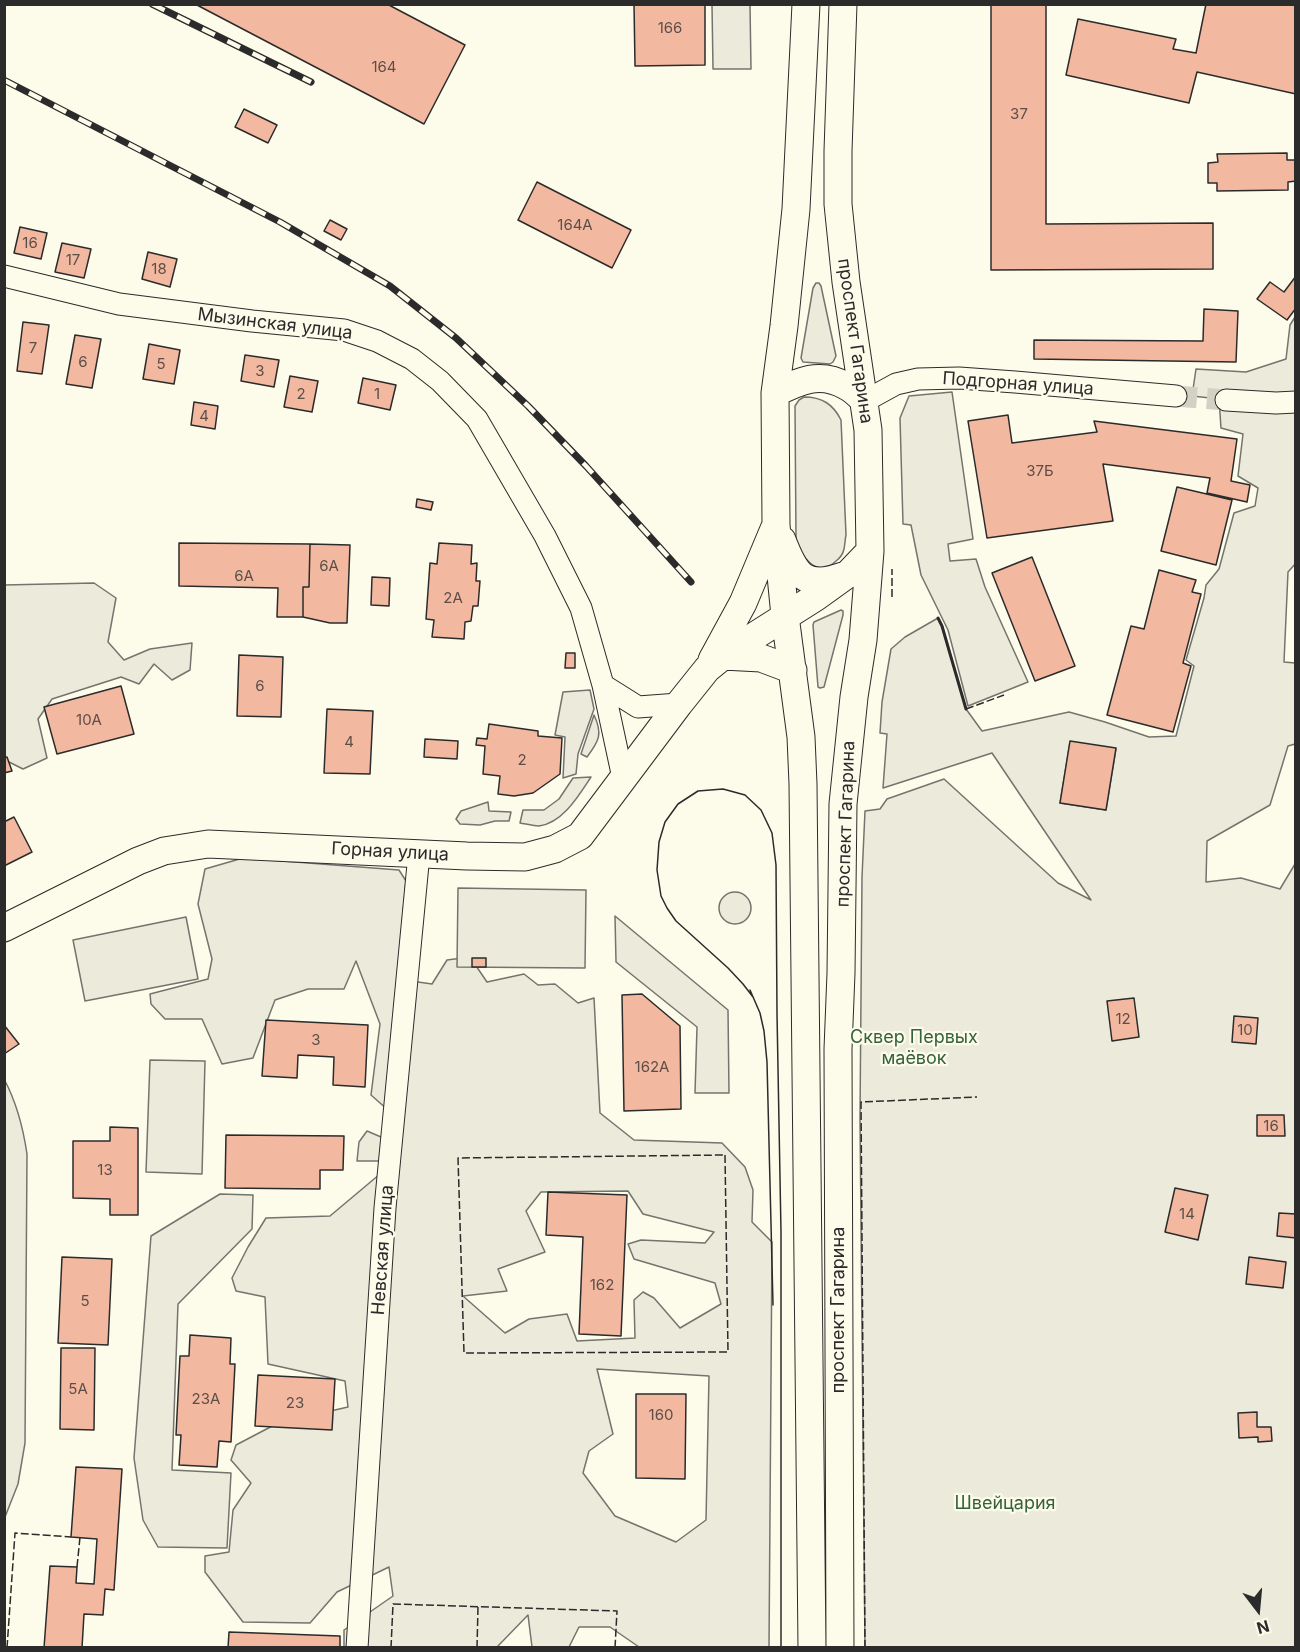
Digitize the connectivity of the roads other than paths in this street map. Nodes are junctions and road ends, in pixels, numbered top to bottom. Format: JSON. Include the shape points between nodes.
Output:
{"nodes":[{"id":1,"x":806,"y":4,"type":"edge"},
{"id":2,"x":843,"y":4,"type":"edge"},
{"id":3,"x":4,"y":276,"type":"edge"},
{"id":4,"x":775,"y":393,"type":"junction"},
{"id":5,"x":1176,"y":396,"type":"tunnel mouth"},
{"id":6,"x":865,"y":400,"type":"junction"},
{"id":7,"x":1226,"y":400,"type":"tunnel mouth"},
{"id":8,"x":1296,"y":402,"type":"edge"},
{"id":9,"x":776,"y":525,"type":"junction"},
{"id":10,"x":870,"y":551,"type":"junction"},
{"id":11,"x":848,"y":574,"type":"junction"},
{"id":12,"x":785,"y":616,"type":"junction"},
{"id":13,"x":715,"y":662,"type":"junction"},
{"id":14,"x":793,"y":670,"type":"junction"},
{"id":15,"x":603,"y":685,"type":"junction"},
{"id":16,"x":679,"y":704,"type":"junction"},
{"id":17,"x":623,"y":778,"type":"junction"},
{"id":18,"x":418,"y":854,"type":"junction"},
{"id":19,"x":4,"y":928,"type":"edge"},
{"id":20,"x":357,"y":1647,"type":"edge"},
{"id":21,"x":812,"y":1647,"type":"edge"},
{"id":22,"x":840,"y":1647,"type":"edge"}],
"edges":[{"from":1,"to":4,"type":"main road","name":"проспект Гагарина","via":[[796,209]]},
{"from":2,"to":6,"type":"main road","name":"проспект Гагарина","via":[[838,204]]},
{"from":3,"to":15,"type":"street","name":"Мызинская улица","via":[[119,304],[344,330],[377,341],[411,359],[440,381],[477,419],[545,536],[581,608]]},
{"from":4,"to":6,"type":"main road","via":[[802,380],[827,378],[847,386]]},
{"from":4,"to":9,"type":"main road","name":"проспект Гагарина"},
{"from":5,"to":6,"type":"street","name":"Подгорная улица","via":[[959,378],[896,384]]},
{"from":6,"to":10,"type":"main road","name":"проспект Гагарина"},
{"from":7,"to":8,"type":"street"},
{"from":9,"to":11,"type":"main road","name":"проспект Гагарина","via":[[789,560],[804,578],[819,582]]},
{"from":9,"to":12,"type":"main road","name":"проспект Гагарина"},
{"from":9,"to":13,"type":"main road","name":"Горная улица"},
{"from":10,"to":11,"type":"main road","name":"Горная улица"},
{"from":10,"to":22,"type":"main road","name":"проспект Гагарина","via":[[843,804],[838,1049]]},
{"from":11,"to":12,"type":"main road","name":"Горная улица"},
{"from":12,"to":13,"type":"main road","name":"Горная улица"},
{"from":12,"to":14,"type":"main road","name":"проспект Гагарина"},
{"from":13,"to":14,"type":"main road","via":[[761,658]]},
{"from":13,"to":16,"type":"main road","name":"Горная улица"},
{"from":14,"to":21,"type":"main road","name":"проспект Гагарина","via":[[803,783]]},
{"from":15,"to":16,"type":"street","via":[[638,707]]},
{"from":15,"to":17,"type":"street","name":"Мызинская улица"},
{"from":16,"to":17,"type":"main road","name":"Горная улица"},
{"from":17,"to":18,"type":"main road","name":"Горная улица","via":[[580,836],[555,849],[525,857]]},
{"from":18,"to":19,"type":"main road","name":"Горная улица","via":[[207,844],[164,851]]},
{"from":18,"to":20,"type":"street","name":"Невская улица","via":[[386,1208]]}]}
